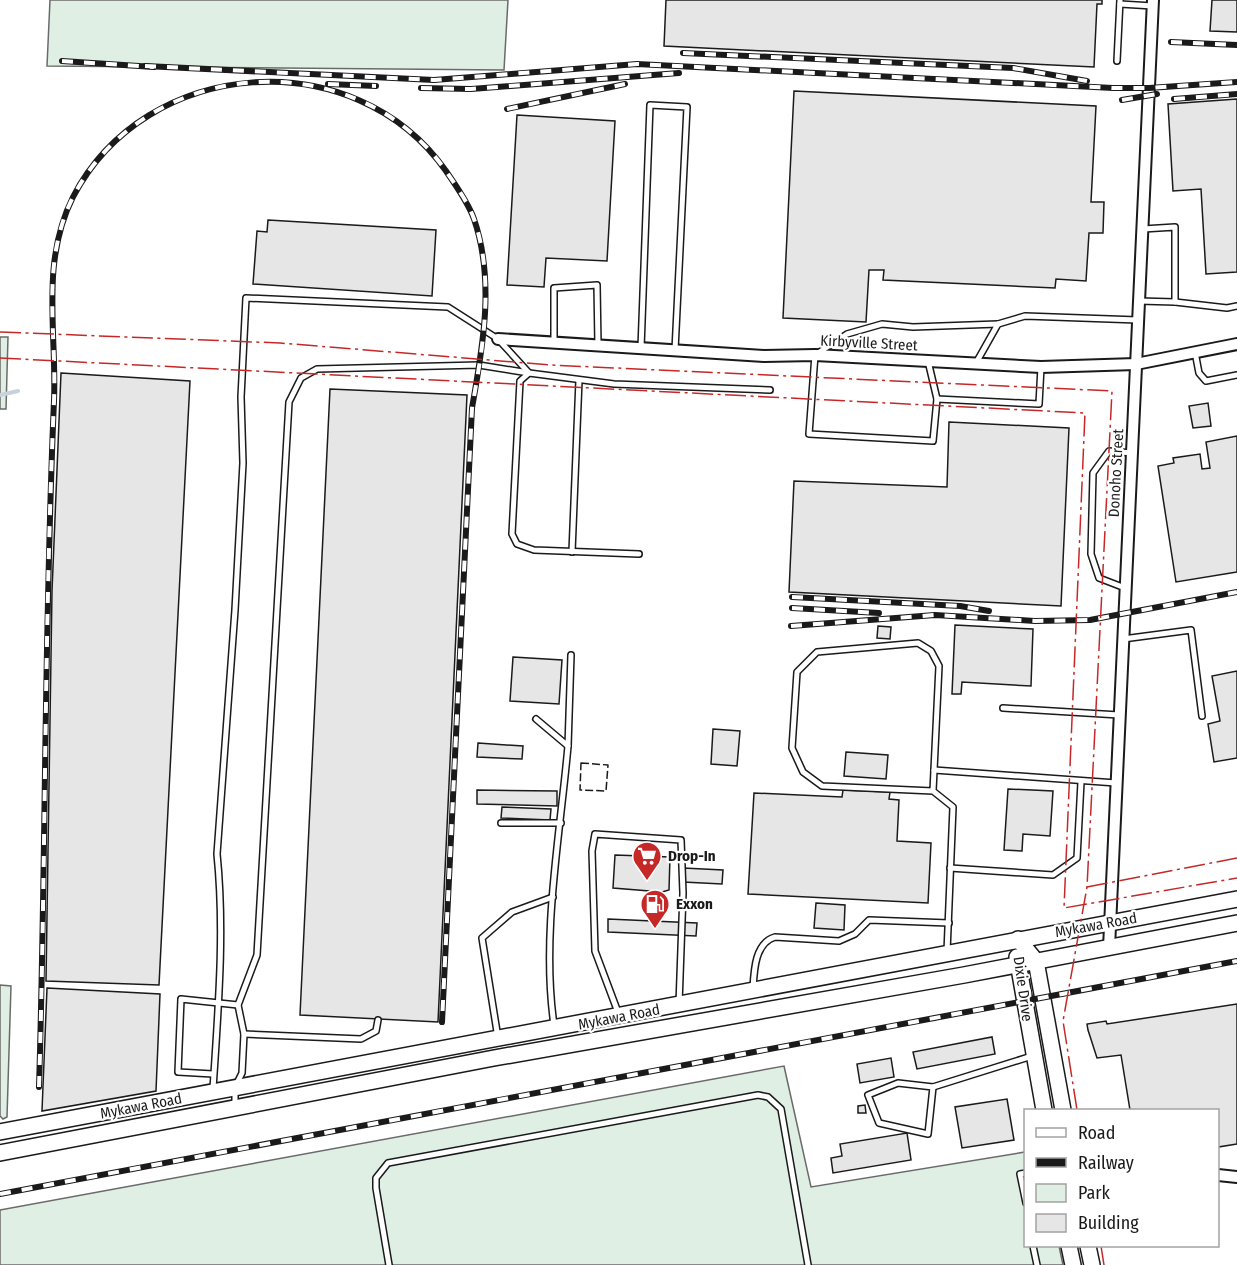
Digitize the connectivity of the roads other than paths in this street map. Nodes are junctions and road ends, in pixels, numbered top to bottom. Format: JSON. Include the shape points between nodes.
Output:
{"nodes":[{"id":1,"x":1120,"y":2,"type":"edge"},
{"id":2,"x":1153,"y":3,"type":"edge"},
{"id":3,"x":1117,"y":61,"type":"dead end"},
{"id":4,"x":1142,"y":229,"type":"junction"},
{"id":5,"x":1139,"y":301,"type":"junction"},
{"id":6,"x":1175,"y":302,"type":"junction"},
{"id":7,"x":1237,"y":306,"type":"edge"},
{"id":8,"x":1138,"y":320,"type":"junction"},
{"id":9,"x":998,"y":324,"type":"junction"},
{"id":10,"x":498,"y":339,"type":"junction"},
{"id":11,"x":554,"y":343,"type":"junction"},
{"id":12,"x":1237,"y":344,"type":"edge"},
{"id":13,"x":598,"y":345,"type":"junction"},
{"id":14,"x":641,"y":348,"type":"junction"},
{"id":15,"x":675,"y":350,"type":"junction"},
{"id":16,"x":1195,"y":352,"type":"junction"},
{"id":17,"x":815,"y":355,"type":"junction"},
{"id":18,"x":928,"y":361,"type":"junction"},
{"id":19,"x":976,"y":363,"type":"junction"},
{"id":20,"x":1136,"y":364,"type":"junction"},
{"id":21,"x":1041,"y":367,"type":"junction"},
{"id":22,"x":529,"y":373,"type":"junction"},
{"id":23,"x":1237,"y":375,"type":"edge"},
{"id":24,"x":579,"y":380,"type":"junction"},
{"id":25,"x":770,"y":390,"type":"dead end"},
{"id":26,"x":937,"y":399,"type":"junction"},
{"id":27,"x":1132,"y":453,"type":"junction"},
{"id":28,"x":573,"y":552,"type":"junction"},
{"id":29,"x":639,"y":554,"type":"dead end"},
{"id":30,"x":1125,"y":588,"type":"junction"},
{"id":31,"x":1123,"y":639,"type":"junction"},
{"id":32,"x":571,"y":655,"type":"dead end"},
{"id":33,"x":1003,"y":708,"type":"dead end"},
{"id":34,"x":1119,"y":716,"type":"junction"},
{"id":35,"x":1202,"y":716,"type":"dead end"},
{"id":36,"x":536,"y":719,"type":"dead end"},
{"id":37,"x":568,"y":746,"type":"junction"},
{"id":38,"x":933,"y":770,"type":"junction"},
{"id":39,"x":1081,"y":782,"type":"junction"},
{"id":40,"x":1116,"y":783,"type":"junction"},
{"id":41,"x":933,"y":791,"type":"junction"},
{"id":42,"x":501,"y":823,"type":"dead end"},
{"id":43,"x":561,"y":823,"type":"junction"},
{"id":44,"x":950,"y":868,"type":"junction"},
{"id":45,"x":553,"y":897,"type":"junction"},
{"id":46,"x":1237,"y":899,"type":"edge"},
{"id":47,"x":1109,"y":922,"type":"junction"},
{"id":48,"x":950,"y":923,"type":"junction"},
{"id":49,"x":1237,"y":923,"type":"edge"},
{"id":50,"x":1018,"y":939,"type":"junction"},
{"id":51,"x":1109,"y":948,"type":"junction"},
{"id":52,"x":947,"y":955,"type":"junction"},
{"id":53,"x":1036,"y":961,"type":"junction"},
{"id":54,"x":1016,"y":965,"type":"junction"},
{"id":55,"x":754,"y":983,"type":"junction"},
{"id":56,"x":219,"y":1000,"type":"junction"},
{"id":57,"x":238,"y":1005,"type":"junction"},
{"id":58,"x":679,"y":1006,"type":"junction"},
{"id":59,"x":619,"y":1017,"type":"junction"},
{"id":60,"x":378,"y":1020,"type":"dead end"},
{"id":61,"x":555,"y":1030,"type":"junction"},
{"id":62,"x":244,"y":1034,"type":"junction"},
{"id":63,"x":498,"y":1040,"type":"junction"},
{"id":64,"x":557,"y":1047,"type":"junction"},
{"id":65,"x":1034,"y":1056,"type":"junction"},
{"id":66,"x":213,"y":1074,"type":"junction"},
{"id":67,"x":235,"y":1087,"type":"junction"},
{"id":68,"x":933,"y":1087,"type":"junction"},
{"id":69,"x":212,"y":1092,"type":"junction"},
{"id":70,"x":235,"y":1108,"type":"junction"},
{"id":71,"x":1044,"y":1109,"type":"edge"},
{"id":72,"x":1063,"y":1109,"type":"edge"},
{"id":73,"x":0,"y":1132,"type":"edge"},
{"id":74,"x":0,"y":1153,"type":"edge"},
{"id":75,"x":1024,"y":1173,"type":"edge"},
{"id":76,"x":1219,"y":1175,"type":"edge"},
{"id":77,"x":1237,"y":1177,"type":"edge"},
{"id":78,"x":1024,"y":1193,"type":"edge"},
{"id":79,"x":1034,"y":1247,"type":"edge"},
{"id":80,"x":1069,"y":1247,"type":"edge"},
{"id":81,"x":1088,"y":1247,"type":"edge"},
{"id":82,"x":389,"y":1265,"type":"edge"},
{"id":83,"x":808,"y":1265,"type":"edge"},
{"id":84,"x":1037,"y":1265,"type":"edge"},
{"id":85,"x":1073,"y":1265,"type":"edge"},
{"id":86,"x":1092,"y":1265,"type":"edge"}],
"edges":[{"from":1,"to":2,"type":"lane"},
{"from":1,"to":3,"type":"lane"},
{"from":2,"to":4,"type":"street","name":"Donoho Street"},
{"from":4,"to":5,"type":"street","name":"Donoho Street"},
{"from":4,"to":6,"type":"lane","via":[[1176,227]]},
{"from":5,"to":6,"type":"lane"},
{"from":5,"to":8,"type":"street","name":"Donoho Street"},
{"from":6,"to":7,"type":"lane"},
{"from":8,"to":9,"type":"lane","via":[[1025,316]]},
{"from":8,"to":20,"type":"street","name":"Donoho Street"},
{"from":9,"to":17,"type":"lane","via":[[882,324],[847,334]]},
{"from":9,"to":19,"type":"lane"},
{"from":10,"to":11,"type":"street","name":"Kirbyville Street"},
{"from":10,"to":22,"type":"lane"},
{"from":10,"to":56,"type":"lane","via":[[448,307],[246,298],[241,398],[243,463],[218,854]]},
{"from":11,"to":13,"type":"street","name":"Kirbyville Street"},
{"from":11,"to":13,"type":"lane","via":[[554,288],[597,285]]},
{"from":12,"to":16,"type":"street","name":"Kirbyville Street"},
{"from":13,"to":14,"type":"street","name":"Kirbyville Street"},
{"from":14,"to":15,"type":"street","name":"Kirbyville Street"},
{"from":14,"to":15,"type":"lane","via":[[650,105],[687,107]]},
{"from":15,"to":17,"type":"street","name":"Kirbyville Street"},
{"from":16,"to":20,"type":"street","name":"Kirbyville Street"},
{"from":16,"to":23,"type":"lane","via":[[1206,381]]},
{"from":17,"to":18,"type":"street","name":"Kirbyville Street"},
{"from":17,"to":26,"type":"lane","via":[[809,434],[933,441]]},
{"from":18,"to":19,"type":"street","name":"Kirbyville Street"},
{"from":18,"to":26,"type":"lane"},
{"from":19,"to":21,"type":"street","name":"Kirbyville Street"},
{"from":20,"to":21,"type":"street","name":"Kirbyville Street"},
{"from":20,"to":27,"type":"street","name":"Donoho Street"},
{"from":21,"to":26,"type":"lane","via":[[1039,404]]},
{"from":22,"to":24,"type":"lane"},
{"from":22,"to":28,"type":"lane","via":[[520,381],[512,534],[517,544],[534,550]]},
{"from":22,"to":57,"type":"lane","via":[[479,365],[317,369],[301,378],[289,402],[257,955]]},
{"from":24,"to":25,"type":"lane"},
{"from":24,"to":28,"type":"lane"},
{"from":27,"to":30,"type":"street","name":"Donoho Street"},
{"from":27,"to":30,"type":"lane","via":[[1109,451],[1093,473],[1091,554],[1099,578]]},
{"from":28,"to":29,"type":"lane"},
{"from":30,"to":31,"type":"street","name":"Donoho Street"},
{"from":31,"to":34,"type":"street","name":"Donoho Street"},
{"from":31,"to":35,"type":"lane","via":[[1191,630]]},
{"from":32,"to":37,"type":"lane"},
{"from":33,"to":34,"type":"lane"},
{"from":34,"to":40,"type":"street","name":"Donoho Street"},
{"from":36,"to":37,"type":"lane"},
{"from":37,"to":43,"type":"lane"},
{"from":38,"to":39,"type":"lane"},
{"from":38,"to":41,"type":"lane"},
{"from":38,"to":41,"type":"lane","via":[[939,666],[931,651],[918,643],[817,652],[797,672],[792,748],[803,772],[822,786]]},
{"from":39,"to":40,"type":"lane"},
{"from":39,"to":44,"type":"lane","via":[[1077,858],[1069,866],[1053,875]]},
{"from":40,"to":47,"type":"street","name":"Donoho Street"},
{"from":41,"to":44,"type":"lane","via":[[953,807]]},
{"from":42,"to":43,"type":"lane"},
{"from":43,"to":45,"type":"lane"},
{"from":44,"to":48,"type":"lane"},
{"from":45,"to":61,"type":"lane","via":[[550,1000]]},
{"from":45,"to":63,"type":"lane","via":[[512,912],[482,938]]},
{"from":46,"to":47,"type":"main road","name":"Mykawa Road"},
{"from":47,"to":50,"type":"main road","name":"Mykawa Road"},
{"from":47,"to":51,"type":"street","name":"Donoho Street"},
{"from":48,"to":52,"type":"lane"},
{"from":48,"to":55,"type":"lane","via":[[869,920],[855,934],[839,941],[775,937],[760,947]]},
{"from":49,"to":51,"type":"main road","name":"Mykawa Road"},
{"from":50,"to":52,"type":"main road","name":"Mykawa Road"},
{"from":50,"to":53,"type":"main road","name":"Dixie Drive"},
{"from":50,"to":54,"type":"main road","name":"Dixie Drive"},
{"from":51,"to":53,"type":"main road","name":"Mykawa Road"},
{"from":52,"to":55,"type":"main road","name":"Mykawa Road"},
{"from":53,"to":54,"type":"main road","name":"Mykawa Road"},
{"from":53,"to":72,"type":"main road","name":"Dixie Drive"},
{"from":54,"to":64,"type":"main road","name":"Mykawa Road"},
{"from":54,"to":65,"type":"main road","name":"Dixie Drive"},
{"from":55,"to":58,"type":"main road","name":"Mykawa Road"},
{"from":56,"to":57,"type":"lane"},
{"from":56,"to":66,"type":"lane"},
{"from":56,"to":66,"type":"lane","via":[[182,999],[178,1072]]},
{"from":57,"to":62,"type":"lane"},
{"from":58,"to":59,"type":"main road","name":"Mykawa Road"},
{"from":58,"to":59,"type":"lane","via":[[681,840],[595,834],[595,951]]},
{"from":59,"to":61,"type":"main road","name":"Mykawa Road"},
{"from":60,"to":62,"type":"lane","via":[[376,1031],[361,1039]]},
{"from":61,"to":63,"type":"main road","name":"Mykawa Road"},
{"from":61,"to":64,"type":"main road"},
{"from":62,"to":67,"type":"lane","via":[[242,1073]]},
{"from":63,"to":67,"type":"main road","name":"Mykawa Road"},
{"from":64,"to":70,"type":"main road","name":"Mykawa Road"},
{"from":65,"to":68,"type":"lane"},
{"from":65,"to":71,"type":"main road","name":"Dixie Drive"},
{"from":66,"to":69,"type":"lane"},
{"from":67,"to":69,"type":"main road","name":"Mykawa Road"},
{"from":67,"to":70,"type":"lane"},
{"from":68,"to":68,"type":"lane","via":[[898,1083],[868,1095],[879,1123],[928,1134]]},
{"from":69,"to":73,"type":"main road","name":"Mykawa Road"},
{"from":70,"to":74,"type":"main road","name":"Mykawa Road"},
{"from":75,"to":78,"type":"lane","via":[[1020,1174]]},
{"from":76,"to":77,"type":"street"},
{"from":79,"to":84,"type":"lane"},
{"from":80,"to":85,"type":"main road"},
{"from":81,"to":86,"type":"main road"},
{"from":82,"to":83,"type":"lane","via":[[376,1188],[376,1178],[388,1163],[758,1095],[768,1097],[781,1109]]}]}
